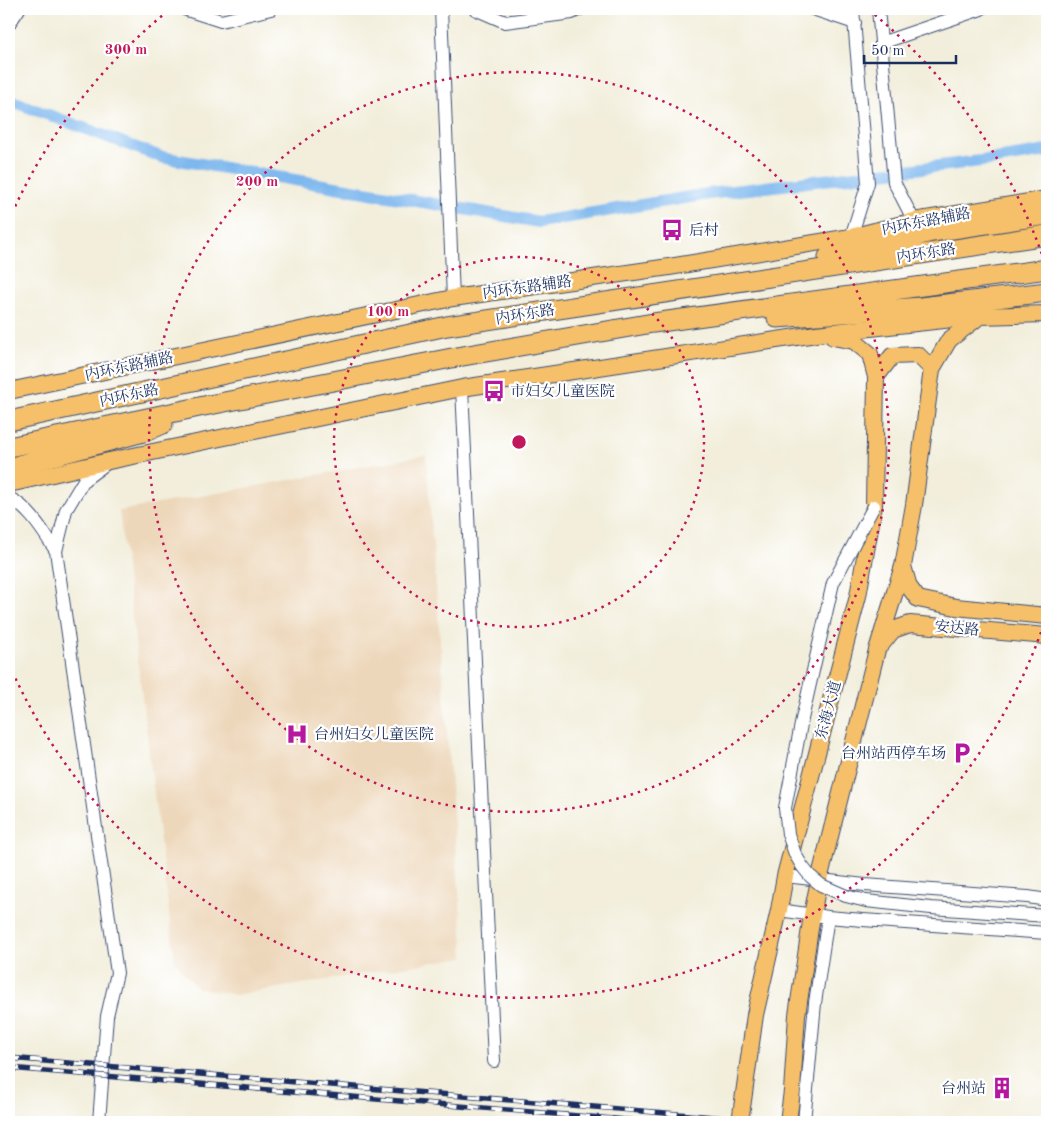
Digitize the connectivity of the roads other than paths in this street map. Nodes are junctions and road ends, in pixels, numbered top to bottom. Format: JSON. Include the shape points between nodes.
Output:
{"nodes":[{"id":1,"x":20,"y":9,"type":"edge"},
{"id":2,"x":184,"y":9,"type":"edge"},
{"id":3,"x":271,"y":9,"type":"edge"},
{"id":4,"x":440,"y":9,"type":"edge"},
{"id":5,"x":475,"y":9,"type":"edge"},
{"id":6,"x":580,"y":9,"type":"edge"},
{"id":7,"x":813,"y":9,"type":"edge"},
{"id":8,"x":853,"y":9,"type":"edge"},
{"id":9,"x":878,"y":9,"type":"edge"},
{"id":10,"x":981,"y":9,"type":"edge"},
{"id":11,"x":855,"y":23,"type":"junction"},
{"id":12,"x":9,"y":24,"type":"edge"},
{"id":13,"x":881,"y":43,"type":"junction"},
{"id":14,"x":1047,"y":199,"type":"edge"},
{"id":15,"x":1047,"y":215,"type":"edge"},
{"id":16,"x":914,"y":221,"type":"junction"},
{"id":17,"x":1047,"y":235,"type":"edge"},
{"id":18,"x":852,"y":237,"type":"junction"},
{"id":19,"x":1047,"y":269,"type":"edge"},
{"id":20,"x":700,"y":287,"type":"junction"},
{"id":21,"x":1047,"y":292,"type":"edge"},
{"id":22,"x":453,"y":298,"type":"junction"},
{"id":23,"x":1047,"y":314,"type":"edge"},
{"id":24,"x":980,"y":316,"type":"junction"},
{"id":25,"x":654,"y":323,"type":"junction"},
{"id":26,"x":816,"y":334,"type":"junction"},
{"id":27,"x":932,"y":369,"type":"junction"},
{"id":28,"x":876,"y":377,"type":"junction"},
{"id":29,"x":462,"y":388,"type":"junction"},
{"id":30,"x":9,"y":391,"type":"edge"},
{"id":31,"x":90,"y":403,"type":"junction"},
{"id":32,"x":204,"y":406,"type":"junction"},
{"id":33,"x":9,"y":410,"type":"edge"},
{"id":34,"x":9,"y":421,"type":"edge"},
{"id":35,"x":9,"y":447,"type":"edge"},
{"id":36,"x":109,"y":461,"type":"junction"},
{"id":37,"x":9,"y":469,"type":"edge"},
{"id":38,"x":9,"y":484,"type":"edge"},
{"id":39,"x":9,"y":498,"type":"edge"},
{"id":40,"x":874,"y":506,"type":"junction"},
{"id":41,"x":56,"y":551,"type":"junction"},
{"id":42,"x":902,"y":566,"type":"junction"},
{"id":43,"x":1047,"y":616,"type":"edge"},
{"id":44,"x":1047,"y":636,"type":"edge"},
{"id":45,"x":876,"y":650,"type":"junction"},
{"id":46,"x":785,"y":876,"type":"junction"},
{"id":47,"x":819,"y":880,"type":"junction"},
{"id":48,"x":1047,"y":900,"type":"edge"},
{"id":49,"x":778,"y":910,"type":"junction"},
{"id":50,"x":820,"y":916,"type":"junction"},
{"id":51,"x":1047,"y":916,"type":"edge"},
{"id":52,"x":1047,"y":932,"type":"edge"},
{"id":53,"x":494,"y":1061,"type":"dead end"},
{"id":54,"x":99,"y":1122,"type":"edge"},
{"id":55,"x":740,"y":1122,"type":"edge"},
{"id":56,"x":788,"y":1122,"type":"edge"},
{"id":57,"x":804,"y":1122,"type":"edge"}],
"edges":[{"from":1,"to":12,"type":"street"},
{"from":2,"to":3,"type":"street","via":[[221,21]]},
{"from":4,"to":22,"type":"street"},
{"from":5,"to":6,"type":"street","via":[[505,22]]},
{"from":7,"to":11,"type":"street"},
{"from":8,"to":11,"type":"street"},
{"from":9,"to":13,"type":"street"},
{"from":10,"to":13,"type":"street"},
{"from":11,"to":18,"type":"street","via":[[868,183]]},
{"from":13,"to":16,"type":"street","via":[[894,182]]},
{"from":14,"to":16,"type":"main road","name":"内环东路辅路"},
{"from":15,"to":20,"type":"highway","via":[[932,232]]},
{"from":16,"to":18,"type":"main road","name":"内环东路辅路"},
{"from":17,"to":20,"type":"highway","name":"内环东路"},
{"from":18,"to":22,"type":"main road","name":"内环东路辅路"},
{"from":19,"to":25,"type":"highway","name":"内环东路"},
{"from":20,"to":31,"type":"highway","name":"内环东路","via":[[447,326]]},
{"from":21,"to":25,"type":"highway","via":[[921,307],[769,319]]},
{"from":22,"to":30,"type":"main road","name":"内环东路辅路"},
{"from":23,"to":24,"type":"main road"},
{"from":24,"to":26,"type":"main road"},
{"from":24,"to":27,"type":"main road","via":[[949,340]]},
{"from":25,"to":32,"type":"highway","name":"内环东路"},
{"from":26,"to":28,"type":"main road","name":"东海大道","via":[[854,341],[870,354]]},
{"from":26,"to":29,"type":"main road"},
{"from":27,"to":28,"type":"main road","via":[[918,355],[892,356]]},
{"from":27,"to":42,"type":"main road","via":[[914,505]]},
{"from":28,"to":40,"type":"main road","name":"东海大道"},
{"from":29,"to":36,"type":"main road"},
{"from":29,"to":53,"type":"street"},
{"from":31,"to":33,"type":"highway"},
{"from":31,"to":34,"type":"highway","name":"内环东路"},
{"from":32,"to":35,"type":"highway","name":"内环东路"},
{"from":32,"to":37,"type":"highway","via":[[147,430]]},
{"from":36,"to":38,"type":"main road"},
{"from":36,"to":41,"type":"street","via":[[84,480],[66,510]]},
{"from":39,"to":41,"type":"street","via":[[35,520]]},
{"from":40,"to":46,"type":"main road","name":"东海大道","via":[[858,596]]},
{"from":40,"to":51,"type":"street","bridge":true,"via":[[833,583],[802,719],[785,808],[788,834],[795,854],[810,876],[821,885],[866,901]]},
{"from":41,"to":54,"type":"street","via":[[117,973],[107,1016]]},
{"from":42,"to":43,"type":"main road","name":"安达路","via":[[909,587],[918,599],[956,608]]},
{"from":42,"to":45,"type":"main road"},
{"from":44,"to":45,"type":"main road","name":"安达路","via":[[910,624],[893,630]]},
{"from":45,"to":47,"type":"main road"},
{"from":46,"to":47,"type":"street"},
{"from":46,"to":49,"type":"main road","name":"东海大道"},
{"from":47,"to":48,"type":"street"},
{"from":47,"to":50,"type":"main road"},
{"from":49,"to":50,"type":"street"},
{"from":49,"to":55,"type":"main road","name":"东海大道","via":[[756,1015]]},
{"from":50,"to":52,"type":"street"},
{"from":50,"to":56,"type":"main road","via":[[797,1015]]},
{"from":50,"to":57,"type":"street"}]}
